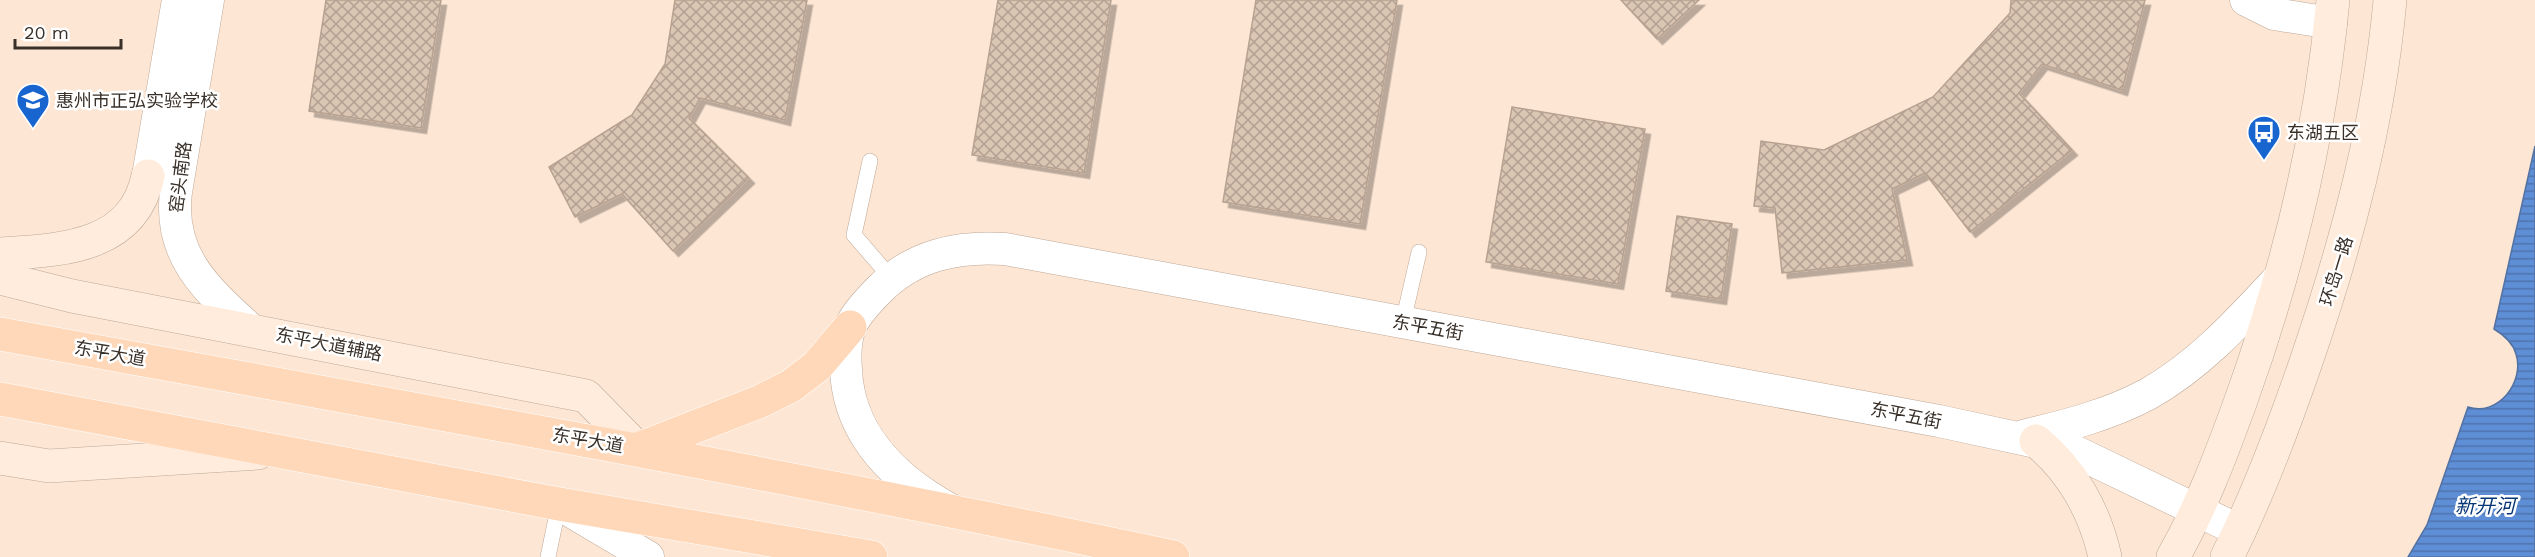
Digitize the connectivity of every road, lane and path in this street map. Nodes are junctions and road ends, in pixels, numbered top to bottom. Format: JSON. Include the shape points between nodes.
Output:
{"nodes":[{"id":1,"x":178,"y":0,"type":"edge"},
{"id":2,"x":208,"y":0,"type":"edge"},
{"id":3,"x":2246,"y":0,"type":"edge"},
{"id":4,"x":2390,"y":0,"type":"edge"},
{"id":5,"x":2332,"y":11,"type":"edge"},
{"id":6,"x":870,"y":162,"type":"dead end"},
{"id":7,"x":148,"y":176,"type":"joint"},
{"id":8,"x":1419,"y":252,"type":"dead end"},
{"id":9,"x":0,"y":254,"type":"edge"},
{"id":10,"x":2281,"y":276,"type":"junction"},
{"id":11,"x":0,"y":278,"type":"edge"},
{"id":12,"x":892,"y":279,"type":"junction"},
{"id":13,"x":1403,"y":322,"type":"junction"},
{"id":14,"x":850,"y":327,"type":"junction"},
{"id":15,"x":249,"y":328,"type":"junction"},
{"id":16,"x":0,"y":334,"type":"edge"},
{"id":17,"x":0,"y":399,"type":"edge"},
{"id":18,"x":2028,"y":439,"type":"junction"},
{"id":19,"x":638,"y":449,"type":"junction"},
{"id":20,"x":277,"y":452,"type":"junction"},
{"id":21,"x":0,"y":458,"type":"edge"},
{"id":22,"x":559,"y":504,"type":"junction"},
{"id":23,"x":950,"y":510,"type":"junction"},
{"id":24,"x":2198,"y":510,"type":"junction"},
{"id":25,"x":2234,"y":544,"type":"edge"},
{"id":26,"x":548,"y":557,"type":"edge"},
{"id":27,"x":648,"y":557,"type":"edge"},
{"id":28,"x":871,"y":557,"type":"edge"},
{"id":29,"x":1173,"y":557,"type":"edge"},
{"id":30,"x":2104,"y":557,"type":"edge"},
{"id":31,"x":2173,"y":557,"type":"edge"}],
"edges":[{"from":1,"to":7,"type":"street","name":"窑头南路"},
{"from":2,"to":15,"type":"street","name":"窑头南路","via":[[176,192],[175,222],[190,265]]},
{"from":3,"to":5,"type":"street","via":[[2274,14]]},
{"from":4,"to":25,"type":"main road","name":"环岛一路","via":[[2375,108],[2341,257],[2280,434]]},
{"from":5,"to":10,"type":"main road","via":[[2314,139]]},
{"from":6,"to":12,"type":"lane","via":[[854,235]]},
{"from":7,"to":9,"type":"main road","via":[[128,217],[108,233],[72,248]]},
{"from":8,"to":13,"type":"lane"},
{"from":10,"to":18,"type":"street","via":[[2214,345],[2148,393],[2103,414]]},
{"from":10,"to":24,"type":"main road","via":[[2254,367]]},
{"from":11,"to":15,"type":"main road","name":"东平大道辅路","via":[[72,296]]},
{"from":12,"to":13,"type":"street","name":"东平五街","via":[[918,262],[946,252],[1005,249]]},
{"from":12,"to":14,"type":"street","name":"东平五街"},
{"from":13,"to":18,"type":"street","name":"东平五街"},
{"from":14,"to":19,"type":"main road","via":[[822,361],[791,386]]},
{"from":14,"to":23,"type":"street","name":"东平五街","via":[[846,381],[858,423],[888,464],[918,490]]},
{"from":15,"to":19,"type":"main road","name":"东平大道辅路","via":[[586,396]]},
{"from":16,"to":19,"type":"main road","name":"东平大道"},
{"from":17,"to":20,"type":"main road"},
{"from":18,"to":24,"type":"street","name":"东平五街","via":[[2085,456]]},
{"from":18,"to":30,"type":"main road","via":[[2063,465],[2074,482],[2091,515]]},
{"from":19,"to":23,"type":"main road","name":"东平大道"},
{"from":20,"to":21,"type":"main road","via":[[49,466]]},
{"from":20,"to":22,"type":"main road"},
{"from":22,"to":26,"type":"lane"},
{"from":22,"to":27,"type":"street"},
{"from":22,"to":28,"type":"main road"},
{"from":23,"to":29,"type":"main road","name":"东平大道"},
{"from":24,"to":25,"type":"street","name":"东平五街"},
{"from":24,"to":31,"type":"main road"}]}
